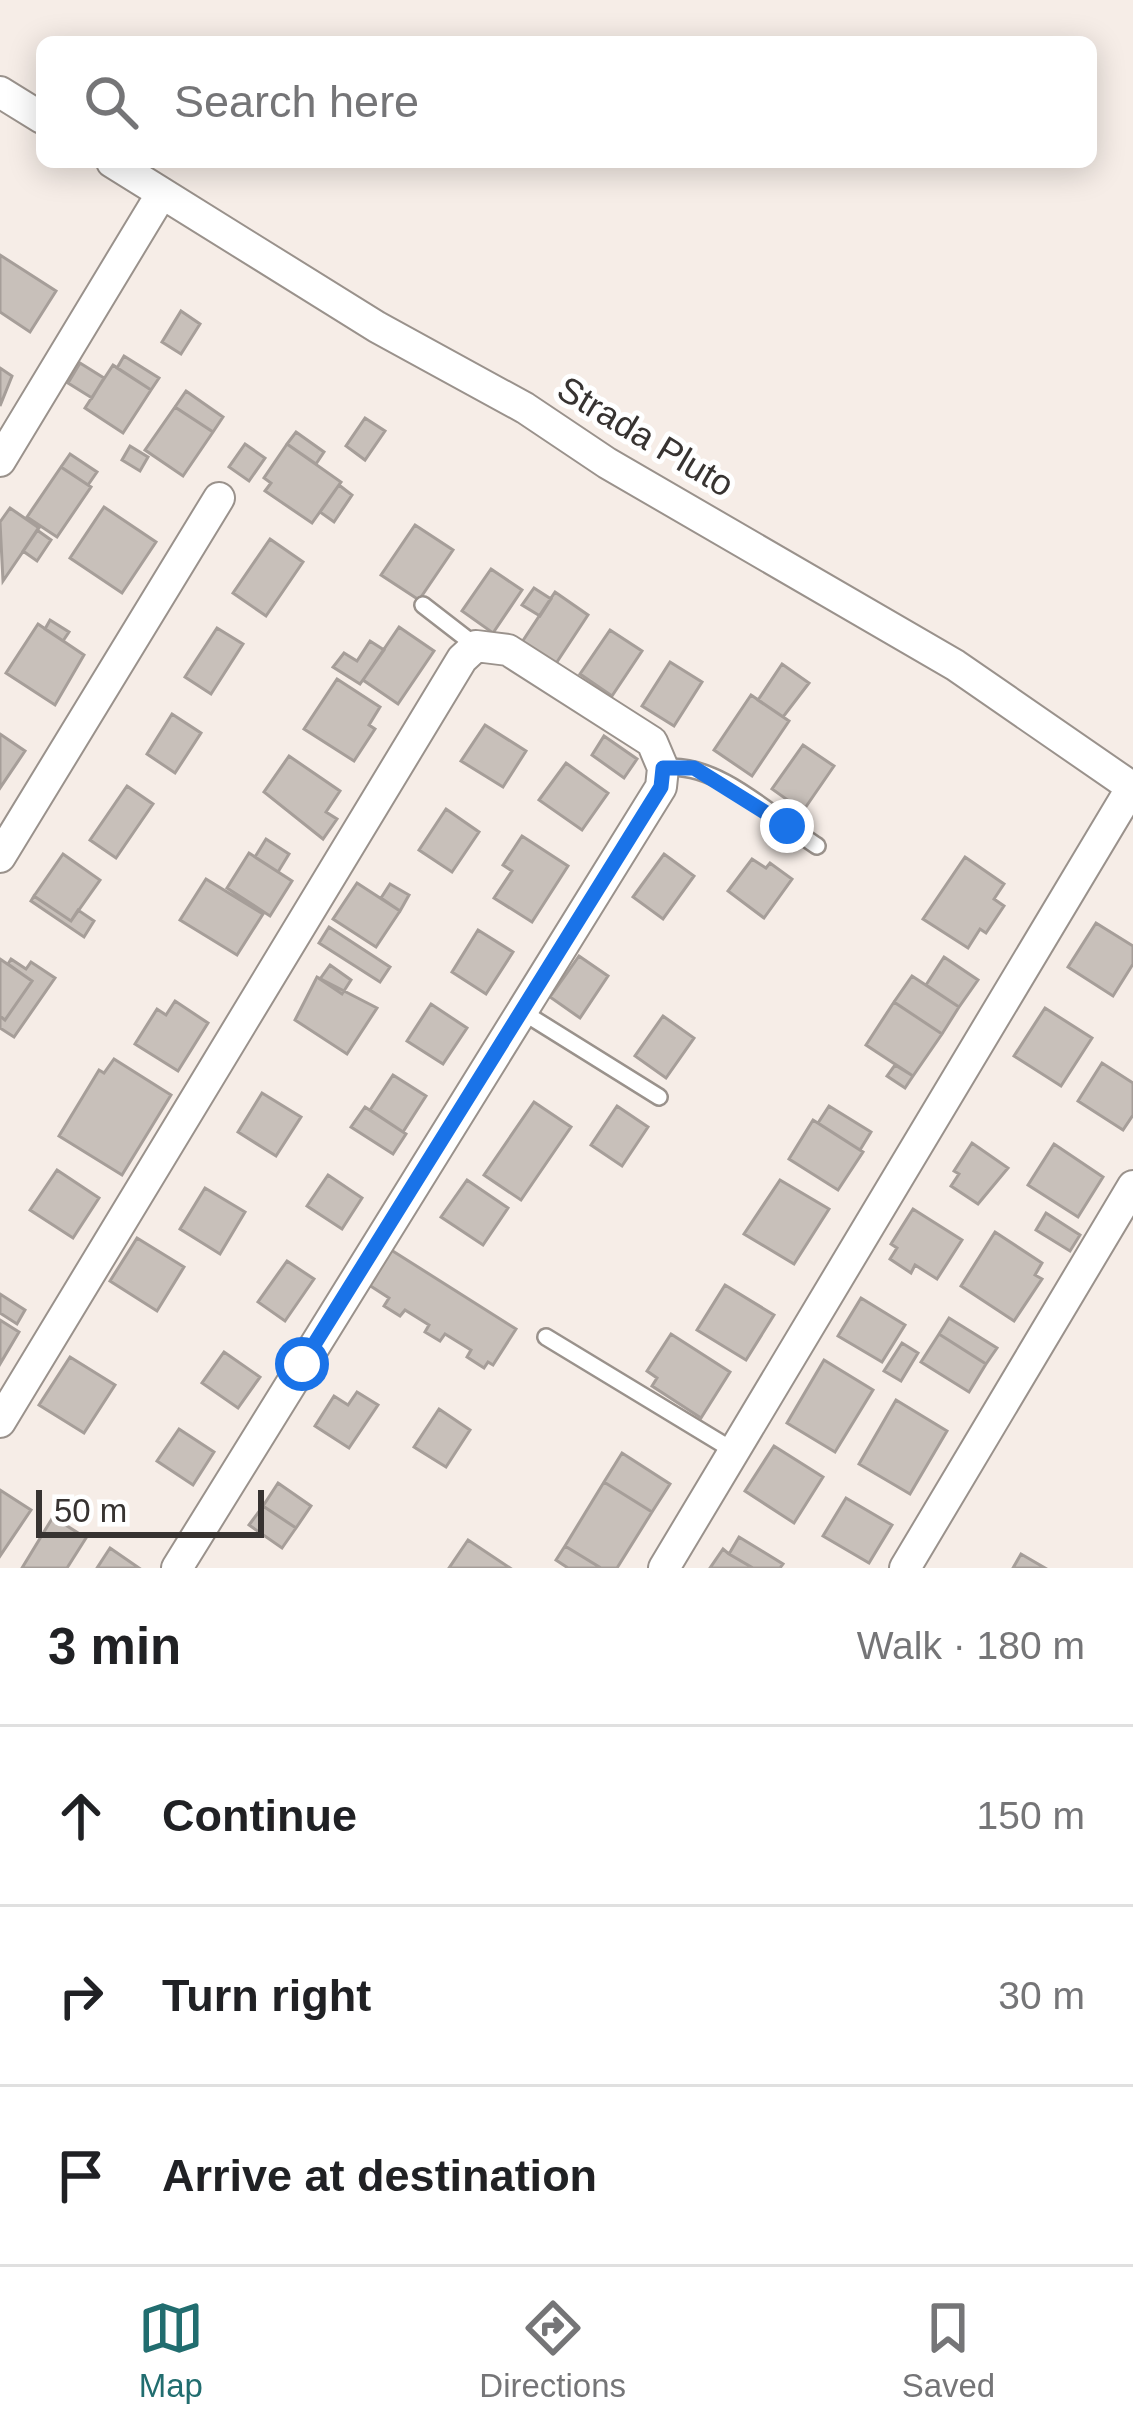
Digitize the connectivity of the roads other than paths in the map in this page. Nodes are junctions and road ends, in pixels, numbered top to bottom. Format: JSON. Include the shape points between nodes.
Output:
{"nodes":[{"id":1,"x":0,"y":92,"type":"edge"},
{"id":2,"x":36,"y":114,"type":"edge"},
{"id":3,"x":122,"y":168,"type":"edge"},
{"id":4,"x":162,"y":193,"type":"junction"},
{"id":5,"x":0,"y":461,"type":"edge"},
{"id":6,"x":219,"y":498,"type":"dead end"},
{"id":7,"x":423,"y":605,"type":"dead end"},
{"id":8,"x":476,"y":646,"type":"junction"},
{"id":9,"x":663,"y":768,"type":"junction"},
{"id":10,"x":1132,"y":787,"type":"edge"},
{"id":11,"x":817,"y":846,"type":"dead end"},
{"id":12,"x":0,"y":856,"type":"edge"},
{"id":13,"x":520,"y":1011,"type":"junction"},
{"id":14,"x":659,"y":1097,"type":"dead end"},
{"id":15,"x":1133,"y":1186,"type":"edge"},
{"id":16,"x":545,"y":1337,"type":"dead end"},
{"id":17,"x":0,"y":1422,"type":"edge"},
{"id":18,"x":734,"y":1451,"type":"junction"},
{"id":19,"x":177,"y":1568,"type":"edge"},
{"id":20,"x":664,"y":1568,"type":"edge"},
{"id":21,"x":905,"y":1568,"type":"edge"}],
"edges":[{"from":1,"to":2,"type":"street"},
{"from":3,"to":4,"type":"street","name":"Strada Pluto"},
{"from":4,"to":5,"type":"street"},
{"from":4,"to":10,"type":"street","name":"Strada Pluto","via":[[955,665]]},
{"from":6,"to":12,"type":"street"},
{"from":7,"to":8,"type":"lane"},
{"from":8,"to":9,"type":"street","via":[[508,650],[652,742]]},
{"from":8,"to":17,"type":"street","via":[[441,691]]},
{"from":9,"to":11,"type":"lane","via":[[710,775]]},
{"from":9,"to":13,"type":"street","via":[[661,787]]},
{"from":10,"to":18,"type":"street"},
{"from":13,"to":14,"type":"lane"},
{"from":13,"to":19,"type":"street"},
{"from":15,"to":21,"type":"street"},
{"from":16,"to":18,"type":"lane"},
{"from":18,"to":20,"type":"street"}]}
